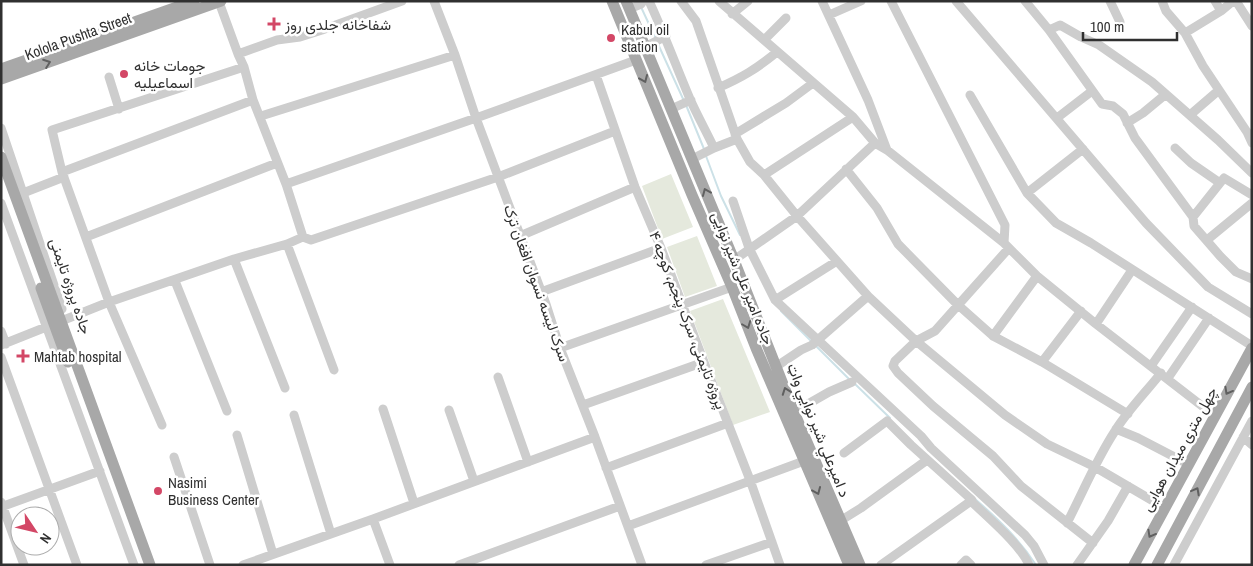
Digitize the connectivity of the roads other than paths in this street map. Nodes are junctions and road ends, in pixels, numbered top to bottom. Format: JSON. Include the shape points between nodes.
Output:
{"nodes":[{"id":1,"x":194,"y":1,"type":"edge"},
{"id":2,"x":402,"y":1,"type":"edge"},
{"id":3,"x":434,"y":1,"type":"edge"},
{"id":4,"x":612,"y":1,"type":"edge"},
{"id":5,"x":681,"y":1,"type":"edge"},
{"id":6,"x":719,"y":1,"type":"edge"},
{"id":7,"x":748,"y":1,"type":"edge"},
{"id":8,"x":822,"y":1,"type":"edge"},
{"id":9,"x":861,"y":1,"type":"edge"},
{"id":10,"x":891,"y":1,"type":"edge"},
{"id":11,"x":956,"y":1,"type":"edge"},
{"id":12,"x":1024,"y":1,"type":"edge"},
{"id":13,"x":1110,"y":1,"type":"edge"},
{"id":14,"x":1162,"y":1,"type":"edge"},
{"id":15,"x":1215,"y":1,"type":"edge"},
{"id":16,"x":1235,"y":1,"type":"edge"},
{"id":17,"x":220,"y":2,"type":"edge"},
{"id":18,"x":644,"y":2,"type":"edge"},
{"id":19,"x":627,"y":5,"type":"edge"},
{"id":20,"x":1221,"y":11,"type":"junction"},
{"id":21,"x":732,"y":14,"type":"junction"},
{"id":22,"x":829,"y":15,"type":"junction"},
{"id":23,"x":786,"y":18,"type":"dead end"},
{"id":24,"x":1120,"y":22,"type":"dead end"},
{"id":25,"x":1252,"y":26,"type":"edge"},
{"id":26,"x":1049,"y":30,"type":"junction"},
{"id":27,"x":1185,"y":33,"type":"junction"},
{"id":28,"x":662,"y":38,"type":"junction"},
{"id":29,"x":764,"y":40,"type":"junction"},
{"id":30,"x":644,"y":46,"type":"junction"},
{"id":31,"x":777,"y":52,"type":"junction"},
{"id":32,"x":238,"y":54,"type":"junction"},
{"id":33,"x":455,"y":55,"type":"junction"},
{"id":34,"x":636,"y":60,"type":"junction"},
{"id":35,"x":244,"y":67,"type":"junction"},
{"id":36,"x":1,"y":69,"type":"edge"},
{"id":37,"x":596,"y":75,"type":"junction"},
{"id":38,"x":109,"y":78,"type":"dead end"},
{"id":39,"x":1,"y":79,"type":"edge"},
{"id":40,"x":813,"y":83,"type":"junction"},
{"id":41,"x":718,"y":88,"type":"junction"},
{"id":42,"x":1219,"y":90,"type":"junction"},
{"id":43,"x":1092,"y":91,"type":"junction"},
{"id":44,"x":1166,"y":94,"type":"junction"},
{"id":45,"x":970,"y":95,"type":"dead end"},
{"id":46,"x":254,"y":100,"type":"junction"},
{"id":47,"x":687,"y":101,"type":"junction"},
{"id":48,"x":119,"y":109,"type":"junction"},
{"id":49,"x":671,"y":109,"type":"junction"},
{"id":50,"x":1190,"y":115,"type":"junction"},
{"id":51,"x":261,"y":116,"type":"junction"},
{"id":52,"x":853,"y":117,"type":"junction"},
{"id":53,"x":476,"y":118,"type":"junction"},
{"id":54,"x":1056,"y":118,"type":"junction"},
{"id":55,"x":1127,"y":123,"type":"junction"},
{"id":56,"x":1,"y":128,"type":"edge"},
{"id":57,"x":615,"y":131,"type":"junction"},
{"id":58,"x":736,"y":136,"type":"junction"},
{"id":59,"x":875,"y":142,"type":"junction"},
{"id":60,"x":1252,"y":144,"type":"edge"},
{"id":61,"x":714,"y":148,"type":"junction"},
{"id":62,"x":1175,"y":148,"type":"dead end"},
{"id":63,"x":1083,"y":149,"type":"junction"},
{"id":64,"x":887,"y":150,"type":"junction"},
{"id":65,"x":1,"y":157,"type":"edge"},
{"id":66,"x":692,"y":160,"type":"junction"},
{"id":67,"x":278,"y":163,"type":"junction"},
{"id":68,"x":846,"y":170,"type":"junction"},
{"id":69,"x":1252,"y":173,"type":"edge"},
{"id":70,"x":1,"y":175,"type":"edge"},
{"id":71,"x":63,"y":175,"type":"junction"},
{"id":72,"x":764,"y":175,"type":"junction"},
{"id":73,"x":498,"y":177,"type":"junction"},
{"id":74,"x":1220,"y":183,"type":"junction"},
{"id":75,"x":286,"y":184,"type":"junction"},
{"id":76,"x":635,"y":187,"type":"junction"},
{"id":77,"x":1027,"y":193,"type":"junction"},
{"id":78,"x":1252,"y":196,"type":"edge"},
{"id":79,"x":732,"y":201,"type":"dead end"},
{"id":80,"x":1252,"y":203,"type":"edge"},
{"id":81,"x":10,"y":204,"type":"edge"},
{"id":82,"x":797,"y":216,"type":"junction"},
{"id":83,"x":1193,"y":217,"type":"junction"},
{"id":84,"x":520,"y":236,"type":"junction"},
{"id":85,"x":86,"y":237,"type":"junction"},
{"id":86,"x":303,"y":237,"type":"junction"},
{"id":87,"x":1207,"y":240,"type":"junction"},
{"id":88,"x":287,"y":244,"type":"junction"},
{"id":89,"x":1006,"y":245,"type":"junction"},
{"id":90,"x":661,"y":248,"type":"junction"},
{"id":91,"x":748,"y":250,"type":"junction"},
{"id":92,"x":234,"y":259,"type":"junction"},
{"id":93,"x":734,"y":260,"type":"junction"},
{"id":94,"x":837,"y":261,"type":"junction"},
{"id":95,"x":1132,"y":270,"type":"junction"},
{"id":96,"x":1037,"y":276,"type":"junction"},
{"id":97,"x":1252,"y":279,"type":"edge"},
{"id":98,"x":175,"y":281,"type":"junction"},
{"id":99,"x":732,"y":286,"type":"junction"},
{"id":100,"x":541,"y":292,"type":"junction"},
{"id":101,"x":868,"y":296,"type":"junction"},
{"id":102,"x":775,"y":300,"type":"junction"},
{"id":103,"x":109,"y":302,"type":"junction"},
{"id":104,"x":957,"y":304,"type":"junction"},
{"id":105,"x":682,"y":306,"type":"junction"},
{"id":106,"x":1192,"y":307,"type":"junction"},
{"id":107,"x":1081,"y":311,"type":"junction"},
{"id":108,"x":1252,"y":314,"type":"edge"},
{"id":109,"x":1210,"y":318,"type":"junction"},
{"id":110,"x":57,"y":323,"type":"junction"},
{"id":111,"x":1096,"y":324,"type":"junction"},
{"id":112,"x":1,"y":331,"type":"edge"},
{"id":113,"x":993,"y":336,"type":"junction"},
{"id":114,"x":916,"y":341,"type":"junction"},
{"id":115,"x":815,"y":342,"type":"junction"},
{"id":116,"x":4,"y":344,"type":"edge"},
{"id":117,"x":1252,"y":347,"type":"edge"},
{"id":118,"x":560,"y":348,"type":"junction"},
{"id":119,"x":1,"y":357,"type":"edge"},
{"id":120,"x":704,"y":362,"type":"junction"},
{"id":121,"x":1042,"y":362,"type":"junction"},
{"id":122,"x":777,"y":366,"type":"junction"},
{"id":123,"x":1151,"y":366,"type":"junction"},
{"id":124,"x":334,"y":370,"type":"dead end"},
{"id":125,"x":1164,"y":376,"type":"junction"},
{"id":126,"x":498,"y":377,"type":"dead end"},
{"id":127,"x":852,"y":382,"type":"dead end"},
{"id":128,"x":1252,"y":387,"type":"edge"},
{"id":129,"x":285,"y":388,"type":"dead end"},
{"id":130,"x":583,"y":405,"type":"junction"},
{"id":131,"x":383,"y":409,"type":"dead end"},
{"id":132,"x":449,"y":410,"type":"dead end"},
{"id":133,"x":228,"y":411,"type":"dead end"},
{"id":134,"x":794,"y":412,"type":"junction"},
{"id":135,"x":1128,"y":414,"type":"junction"},
{"id":136,"x":294,"y":415,"type":"dead end"},
{"id":137,"x":1215,"y":416,"type":"junction"},
{"id":138,"x":1252,"y":421,"type":"edge"},
{"id":139,"x":728,"y":422,"type":"junction"},
{"id":140,"x":162,"y":425,"type":"dead end"},
{"id":141,"x":1116,"y":429,"type":"junction"},
{"id":142,"x":237,"y":435,"type":"dead end"},
{"id":143,"x":595,"y":437,"type":"junction"},
{"id":144,"x":1243,"y":437,"type":"junction"},
{"id":145,"x":1252,"y":445,"type":"edge"},
{"id":146,"x":844,"y":453,"type":"dead end"},
{"id":147,"x":174,"y":457,"type":"dead end"},
{"id":148,"x":927,"y":460,"type":"junction"},
{"id":149,"x":804,"y":461,"type":"junction"},
{"id":150,"x":528,"y":462,"type":"junction"},
{"id":151,"x":1188,"y":464,"type":"junction"},
{"id":152,"x":1095,"y":467,"type":"junction"},
{"id":153,"x":606,"y":468,"type":"junction"},
{"id":154,"x":100,"y":471,"type":"junction"},
{"id":155,"x":750,"y":480,"type":"junction"},
{"id":156,"x":474,"y":481,"type":"junction"},
{"id":157,"x":1128,"y":486,"type":"junction"},
{"id":158,"x":49,"y":488,"type":"junction"},
{"id":159,"x":971,"y":501,"type":"junction"},
{"id":160,"x":414,"y":503,"type":"junction"},
{"id":161,"x":2,"y":505,"type":"edge"},
{"id":162,"x":620,"y":506,"type":"junction"},
{"id":163,"x":1165,"y":508,"type":"junction"},
{"id":164,"x":373,"y":519,"type":"junction"},
{"id":165,"x":840,"y":521,"type":"junction"},
{"id":166,"x":1067,"y":523,"type":"junction"},
{"id":167,"x":628,"y":526,"type":"junction"},
{"id":168,"x":331,"y":534,"type":"junction"},
{"id":169,"x":772,"y":542,"type":"junction"},
{"id":170,"x":1093,"y":542,"type":"junction"},
{"id":171,"x":273,"y":554,"type":"junction"},
{"id":172,"x":24,"y":565,"type":"edge"},
{"id":173,"x":77,"y":565,"type":"edge"},
{"id":174,"x":134,"y":565,"type":"edge"},
{"id":175,"x":142,"y":565,"type":"edge"},
{"id":176,"x":150,"y":565,"type":"edge"},
{"id":177,"x":156,"y":565,"type":"edge"},
{"id":178,"x":210,"y":565,"type":"edge"},
{"id":179,"x":243,"y":565,"type":"edge"},
{"id":180,"x":390,"y":565,"type":"edge"},
{"id":181,"x":458,"y":565,"type":"edge"},
{"id":182,"x":642,"y":565,"type":"edge"},
{"id":183,"x":706,"y":565,"type":"edge"},
{"id":184,"x":780,"y":565,"type":"edge"},
{"id":185,"x":849,"y":565,"type":"edge"},
{"id":186,"x":860,"y":565,"type":"edge"},
{"id":187,"x":881,"y":565,"type":"edge"},
{"id":188,"x":961,"y":565,"type":"edge"},
{"id":189,"x":971,"y":565,"type":"edge"},
{"id":190,"x":1029,"y":565,"type":"edge"},
{"id":191,"x":1044,"y":565,"type":"edge"},
{"id":192,"x":1077,"y":565,"type":"edge"},
{"id":193,"x":1134,"y":565,"type":"edge"},
{"id":194,"x":1157,"y":565,"type":"edge"},
{"id":195,"x":1174,"y":565,"type":"edge"}],
"edges":[{"from":1,"to":36,"type":"main road"},
{"from":2,"to":32,"type":"street","via":[[322,30],[277,40]]},
{"from":3,"to":33,"type":"street","name":"سرک لیسه نسوان افغان‌ ترک"},
{"from":4,"to":34,"type":"main road","name":"جاده امیر علی شیر نوایی"},
{"from":5,"to":41,"type":"street","via":[[696,22]]},
{"from":6,"to":21,"type":"street"},
{"from":7,"to":21,"type":"street"},
{"from":8,"to":22,"type":"street"},
{"from":9,"to":22,"type":"street"},
{"from":10,"to":89,"type":"street","via":[[1005,225]]},
{"from":11,"to":54,"type":"street"},
{"from":12,"to":26,"type":"street"},
{"from":13,"to":24,"type":"street"},
{"from":14,"to":27,"type":"street","via":[[1166,11]]},
{"from":15,"to":20,"type":"street"},
{"from":16,"to":20,"type":"street"},
{"from":16,"to":25,"type":"street"},
{"from":17,"to":32,"type":"street"},
{"from":39,"to":17,"type":"main road","name":"Kolola Pushta Street","one_way":true},
{"from":18,"to":19,"type":"street"},
{"from":18,"to":28,"type":"street"},
{"from":19,"to":30,"type":"main road","name":"د امیرعلي شیر نوايي واټ"},
{"from":20,"to":27,"type":"street"},
{"from":21,"to":29,"type":"street"},
{"from":22,"to":64,"type":"street"},
{"from":23,"to":29,"type":"street"},
{"from":26,"to":43,"type":"street"},
{"from":26,"to":44,"type":"street","via":[[1060,25],[1099,45]]},
{"from":27,"to":42,"type":"street"},
{"from":28,"to":30,"type":"street"},
{"from":28,"to":47,"type":"street"},
{"from":29,"to":31,"type":"street"},
{"from":30,"to":49,"type":"main road","name":"د امیرعلي شیر نوايي واټ"},
{"from":31,"to":40,"type":"street"},
{"from":31,"to":41,"type":"street","via":[[742,78]]},
{"from":32,"to":35,"type":"street"},
{"from":33,"to":51,"type":"street"},
{"from":33,"to":53,"type":"street","name":"سرک لیسه نسوان افغان‌ ترک"},
{"from":34,"to":37,"type":"street"},
{"from":34,"to":99,"type":"main road","name":"جاده امیر علی شیر نوایی","one_way":true},
{"from":35,"to":46,"type":"street"},
{"from":35,"to":48,"type":"street"},
{"from":37,"to":53,"type":"street"},
{"from":37,"to":57,"type":"street","name":"پروژه تایمنی، سرک پنجم، کوچه ۴"},
{"from":38,"to":48,"type":"street"},
{"from":40,"to":52,"type":"street"},
{"from":40,"to":58,"type":"street"},
{"from":41,"to":58,"type":"street"},
{"from":42,"to":50,"type":"street"},
{"from":42,"to":60,"type":"street"},
{"from":43,"to":54,"type":"street"},
{"from":43,"to":55,"type":"street","via":[[1102,104],[1114,106],[1123,114]]},
{"from":44,"to":50,"type":"street"},
{"from":44,"to":55,"type":"street"},
{"from":45,"to":77,"type":"street"},
{"from":46,"to":51,"type":"street"},
{"from":46,"to":71,"type":"street"},
{"from":47,"to":49,"type":"street"},
{"from":47,"to":61,"type":"street"},
{"from":48,"to":71,"type":"street","via":[[52,130]]},
{"from":49,"to":66,"type":"main road","name":"د امیرعلي شیر نوايي واټ"},
{"from":50,"to":69,"type":"street"},
{"from":51,"to":67,"type":"street"},
{"from":52,"to":59,"type":"street"},
{"from":52,"to":72,"type":"street"},
{"from":53,"to":73,"type":"street","name":"سرک لیسه نسوان افغان‌ ترک"},
{"from":53,"to":75,"type":"street"},
{"from":54,"to":63,"type":"street"},
{"from":55,"to":83,"type":"street"},
{"from":56,"to":81,"type":"street","name":"جاده پروژه تایمنی"},
{"from":57,"to":73,"type":"street"},
{"from":57,"to":76,"type":"street","name":"پروژه تایمنی، سرک پنجم، کوچه ۴"},
{"from":58,"to":61,"type":"street"},
{"from":58,"to":72,"type":"street","via":[[750,162]]},
{"from":59,"to":64,"type":"street"},
{"from":59,"to":68,"type":"street"},
{"from":61,"to":66,"type":"street"},
{"from":62,"to":74,"type":"street"},
{"from":63,"to":77,"type":"street"},
{"from":63,"to":108,"type":"street","via":[[1146,223],[1208,287]]},
{"from":64,"to":89,"type":"street"},
{"from":65,"to":81,"type":"main road","name":"جاده پروژه تایمنی"},
{"from":93,"to":66,"type":"main road","name":"د امیرعلي شیر نوايي واټ","one_way":true},
{"from":67,"to":75,"type":"street"},
{"from":67,"to":85,"type":"street"},
{"from":68,"to":82,"type":"street"},
{"from":68,"to":104,"type":"street","via":[[878,208],[898,244]]},
{"from":70,"to":81,"type":"main road","name":"جاده پروژه تایمنی"},
{"from":71,"to":81,"type":"street"},
{"from":71,"to":85,"type":"street"},
{"from":72,"to":82,"type":"street"},
{"from":73,"to":84,"type":"street","name":"سرک لیسه نسوان افغان‌ ترک"},
{"from":73,"to":86,"type":"street","via":[[311,240]]},
{"from":74,"to":78,"type":"street","via":[[1224,178]]},
{"from":74,"to":83,"type":"street"},
{"from":75,"to":86,"type":"street"},
{"from":76,"to":84,"type":"street"},
{"from":76,"to":90,"type":"street","name":"پروژه تایمنی، سرک پنجم، کوچه ۴"},
{"from":77,"to":95,"type":"street","via":[[1056,223]]},
{"from":79,"to":91,"type":"street"},
{"from":80,"to":87,"type":"street"},
{"from":81,"to":110,"type":"main road","name":"جاده پروژه تایمنی"},
{"from":81,"to":110,"type":"street","name":"جاده پروژه تایمنی"},
{"from":82,"to":91,"type":"street"},
{"from":82,"to":94,"type":"street"},
{"from":83,"to":87,"type":"street","via":[[1194,226]]},
{"from":84,"to":100,"type":"street","name":"سرک لیسه نسوان افغان‌ ترک"},
{"from":85,"to":103,"type":"street"},
{"from":86,"to":88,"type":"street"},
{"from":87,"to":97,"type":"street","via":[[1236,272]]},
{"from":88,"to":92,"type":"street"},
{"from":88,"to":124,"type":"street"},
{"from":89,"to":96,"type":"street"},
{"from":89,"to":104,"type":"street"},
{"from":90,"to":100,"type":"street"},
{"from":90,"to":105,"type":"street","name":"پروژه تایمنی، سرک پنجم، کوچه ۴"},
{"from":91,"to":93,"type":"street"},
{"from":91,"to":102,"type":"street"},
{"from":92,"to":98,"type":"street"},
{"from":92,"to":129,"type":"street"},
{"from":93,"to":122,"type":"main road","name":"د امیرعلي شیر نوايي واټ"},
{"from":94,"to":101,"type":"street"},
{"from":94,"to":102,"type":"street"},
{"from":95,"to":106,"type":"street"},
{"from":95,"to":111,"type":"street"},
{"from":96,"to":107,"type":"street"},
{"from":96,"to":113,"type":"street"},
{"from":98,"to":103,"type":"street"},
{"from":98,"to":133,"type":"street"},
{"from":99,"to":105,"type":"street"},
{"from":99,"to":149,"type":"main road","name":"جاده امیر علی شیر نوایی","one_way":true},
{"from":100,"to":118,"type":"street","name":"سرک لیسه نسوان افغان‌ ترک"},
{"from":101,"to":114,"type":"street"},
{"from":101,"to":115,"type":"street"},
{"from":102,"to":115,"type":"street"},
{"from":103,"to":110,"type":"street"},
{"from":103,"to":140,"type":"street"},
{"from":104,"to":113,"type":"street"},
{"from":104,"to":114,"type":"street","via":[[935,331]]},
{"from":105,"to":118,"type":"street"},
{"from":105,"to":120,"type":"street","name":"پروژه تایمنی، سرک پنجم، کوچه ۴"},
{"from":106,"to":109,"type":"street"},
{"from":106,"to":123,"type":"street"},
{"from":107,"to":111,"type":"street"},
{"from":107,"to":121,"type":"street"},
{"from":109,"to":117,"type":"street"},
{"from":109,"to":125,"type":"street"},
{"from":110,"to":116,"type":"street"},
{"from":110,"to":154,"type":"street","name":"جاده پروژه تایمنی"},
{"from":110,"to":175,"type":"main road","name":"جاده پروژه تایمنی"},
{"from":110,"to":176,"type":"main road","name":"جاده پروژه تایمنی"},
{"from":110,"to":177,"type":"street","name":"جاده پروژه تایمنی"},
{"from":111,"to":123,"type":"street"},
{"from":112,"to":116,"type":"street"},
{"from":113,"to":121,"type":"street"},
{"from":114,"to":152,"type":"street","via":[[1005,415],[1047,444]]},
{"from":114,"to":166,"type":"street","via":[[892,366],[898,374],[993,456],[1021,486]]},
{"from":115,"to":122,"type":"street"},
{"from":115,"to":191,"type":"street","via":[[1025,535]]},
{"from":117,"to":137,"type":"main road","name":"چهل متری میدان هوایی","one_way":true},
{"from":118,"to":130,"type":"street","name":"سرک لیسه نسوان افغان‌ ترک"},
{"from":119,"to":158,"type":"street"},
{"from":120,"to":130,"type":"street"},
{"from":120,"to":139,"type":"street","name":"پروژه تایمنی، سرک پنجم، کوچه ۴"},
{"from":121,"to":135,"type":"street"},
{"from":134,"to":122,"type":"main road","name":"د امیرعلي شیر نوايي واټ","one_way":true},
{"from":123,"to":125,"type":"street"},
{"from":125,"to":135,"type":"street"},
{"from":125,"to":137,"type":"street"},
{"from":126,"to":150,"type":"street"},
{"from":127,"to":134,"type":"street"},
{"from":194,"to":128,"type":"main road","one_way":true},
{"from":130,"to":143,"type":"street","name":"سرک لیسه نسوان افغان‌ ترک"},
{"from":131,"to":160,"type":"street"},
{"from":132,"to":156,"type":"street"},
{"from":134,"to":165,"type":"main road","name":"د امیرعلي شیر نوايي واټ"},
{"from":135,"to":141,"type":"street"},
{"from":136,"to":168,"type":"street"},
{"from":137,"to":151,"type":"main road","name":"چهل متری میدان هوایی"},
{"from":138,"to":144,"type":"street"},
{"from":139,"to":153,"type":"street"},
{"from":139,"to":155,"type":"street","name":"پروژه تایمنی، سرک پنجم، کوچه ۴"},
{"from":141,"to":151,"type":"street"},
{"from":141,"to":152,"type":"street"},
{"from":142,"to":171,"type":"street"},
{"from":143,"to":150,"type":"street"},
{"from":143,"to":153,"type":"street","name":"سرک لیسه نسوان افغان‌ ترک"},
{"from":144,"to":145,"type":"street"},
{"from":144,"to":195,"type":"street"},
{"from":146,"to":148,"type":"street","via":[[887,421]]},
{"from":147,"to":178,"type":"street"},
{"from":148,"to":159,"type":"street"},
{"from":148,"to":165,"type":"street"},
{"from":149,"to":155,"type":"street"},
{"from":149,"to":185,"type":"main road","name":"جاده امیر علی شیر نوایی","one_way":true},
{"from":150,"to":156,"type":"street"},
{"from":151,"to":163,"type":"main road","name":"چهل متری میدان هوایی"},
{"from":152,"to":157,"type":"street"},
{"from":152,"to":166,"type":"street"},
{"from":153,"to":162,"type":"street","name":"سرک لیسه نسوان افغان‌ ترک"},
{"from":154,"to":158,"type":"street"},
{"from":154,"to":174,"type":"street","name":"جاده پروژه تایمنی"},
{"from":155,"to":167,"type":"street"},
{"from":155,"to":169,"type":"street","name":"پروژه تایمنی، سرک پنجم، کوچه ۴"},
{"from":156,"to":160,"type":"street"},
{"from":157,"to":163,"type":"street"},
{"from":157,"to":170,"type":"street"},
{"from":158,"to":161,"type":"street"},
{"from":158,"to":173,"type":"street"},
{"from":159,"to":187,"type":"street"},
{"from":159,"to":190,"type":"street","via":[[1018,546]]},
{"from":160,"to":164,"type":"street"},
{"from":161,"to":172,"type":"street"},
{"from":162,"to":167,"type":"street","name":"سرک لیسه نسوان افغان‌ ترک"},
{"from":162,"to":181,"type":"street"},
{"from":163,"to":193,"type":"main road","name":"چهل متری میدان هوایی","one_way":true},
{"from":164,"to":168,"type":"street"},
{"from":164,"to":180,"type":"street"},
{"from":165,"to":186,"type":"main road","name":"د امیرعلي شیر نوايي واټ"},
{"from":166,"to":170,"type":"street"},
{"from":167,"to":182,"type":"street","name":"سرک لیسه نسوان افغان‌ ترک"},
{"from":168,"to":171,"type":"street"},
{"from":169,"to":183,"type":"street"},
{"from":169,"to":184,"type":"street","name":"پروژه تایمنی، سرک پنجم، کوچه ۴"},
{"from":170,"to":192,"type":"street"},
{"from":171,"to":179,"type":"street"},
{"from":188,"to":189,"type":"street","via":[[966,560]]}]}
